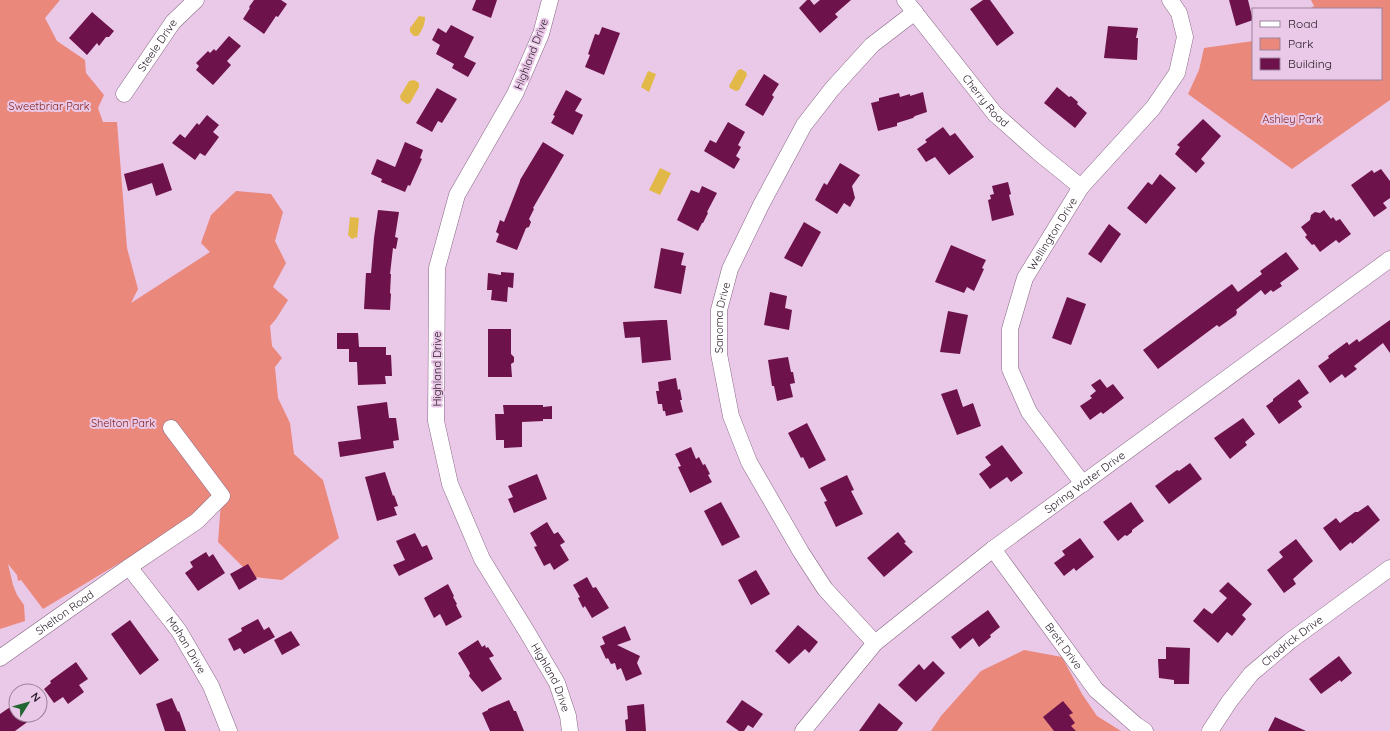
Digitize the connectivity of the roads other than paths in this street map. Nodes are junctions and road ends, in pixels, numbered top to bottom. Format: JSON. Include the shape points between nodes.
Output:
{"nodes":[{"id":1,"x":196,"y":0,"type":"edge"},
{"id":2,"x":550,"y":0,"type":"edge"},
{"id":3,"x":1170,"y":0,"type":"edge"},
{"id":4,"x":910,"y":6,"type":"edge"},
{"id":5,"x":124,"y":94,"type":"dead end"},
{"id":6,"x":1081,"y":187,"type":"junction"},
{"id":7,"x":1390,"y":259,"type":"edge"},
{"id":8,"x":171,"y":428,"type":"dead end"},
{"id":9,"x":1083,"y":484,"type":"junction"},
{"id":10,"x":994,"y":549,"type":"junction"},
{"id":11,"x":129,"y":567,"type":"junction"},
{"id":12,"x":1390,"y":568,"type":"edge"},
{"id":13,"x":875,"y":643,"type":"junction"},
{"id":14,"x":0,"y":658,"type":"edge"},
{"id":15,"x":229,"y":731,"type":"edge"},
{"id":16,"x":570,"y":731,"type":"edge"},
{"id":17,"x":803,"y":731,"type":"edge"},
{"id":18,"x":1146,"y":731,"type":"edge"},
{"id":19,"x":1210,"y":731,"type":"edge"}],
"edges":[{"from":1,"to":5,"type":"street","name":"Steele Drive","via":[[173,22]]},
{"from":2,"to":16,"type":"street","name":"Highland Drive","via":[[541,34],[515,94],[457,194],[437,268],[436,421],[450,484],[482,559],[557,683]]},
{"from":3,"to":6,"type":"street","name":"Wellington Drive","via":[[1178,13],[1184,37],[1177,73],[1153,108]]},
{"from":4,"to":6,"type":"street","name":"Cherry Road","via":[[995,114]]},
{"from":4,"to":13,"type":"street","name":"Sanoma Drive","via":[[832,89],[804,125],[730,269],[719,310],[719,354],[731,416],[749,462],[821,583]]},
{"from":6,"to":9,"type":"street","name":"Wellington Drive","via":[[1026,278],[1010,329],[1010,369],[1029,412]]},
{"from":7,"to":9,"type":"street","name":"Spring Water Drive"},
{"from":8,"to":11,"type":"street","name":"Shelton Road","via":[[222,496],[198,521]]},
{"from":9,"to":10,"type":"street","name":"Spring Water Drive"},
{"from":10,"to":13,"type":"street","name":"Spring Water Drive"},
{"from":10,"to":18,"type":"street","name":"Brett Drive","via":[[1096,690]]},
{"from":11,"to":14,"type":"street","name":"Shelton Road"},
{"from":11,"to":15,"type":"street","name":"Mahan Drive","via":[[179,631],[211,686]]},
{"from":12,"to":19,"type":"street","name":"Chadrick Drive","via":[[1290,641],[1251,674]]},
{"from":13,"to":17,"type":"street","name":"Spring Water Drive"}]}
